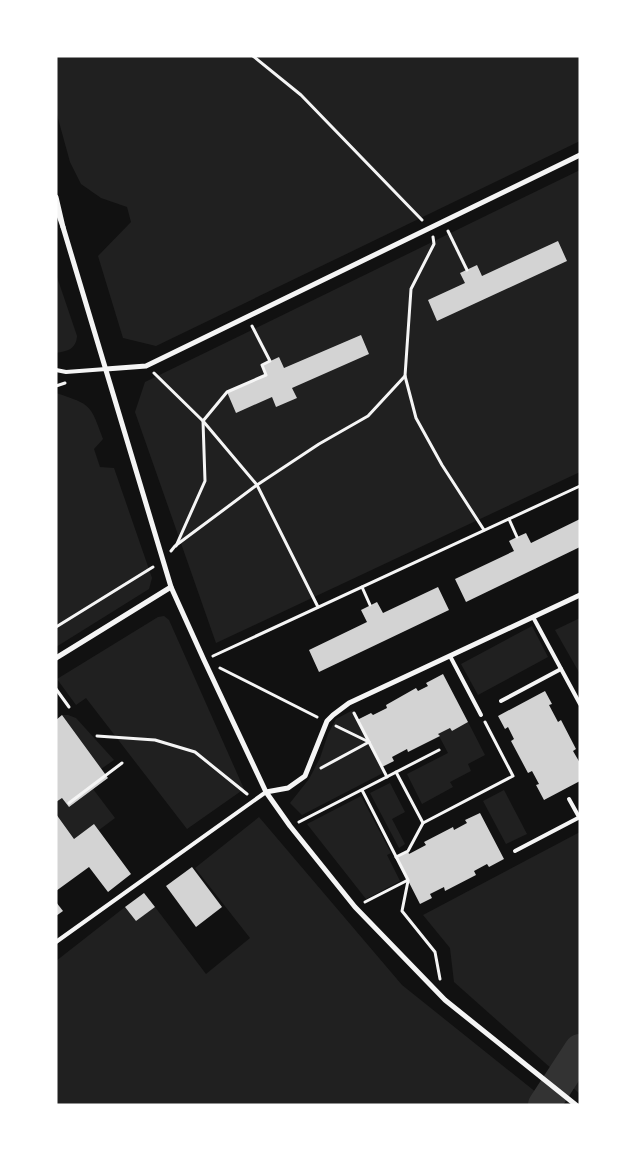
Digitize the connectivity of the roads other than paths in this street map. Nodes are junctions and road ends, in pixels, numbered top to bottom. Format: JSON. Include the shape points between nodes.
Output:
{"nodes":[{"id":1,"x":580,"y":155,"type":"edge"},
{"id":2,"x":56,"y":197,"type":"edge"},
{"id":3,"x":56,"y":207,"type":"edge"},
{"id":4,"x":63,"y":227,"type":"junction"},
{"id":5,"x":56,"y":229,"type":"edge"},
{"id":6,"x":106,"y":368,"type":"junction"},
{"id":7,"x":56,"y":370,"type":"edge"},
{"id":8,"x":171,"y":587,"type":"junction"},
{"id":9,"x":580,"y":595,"type":"edge"},
{"id":10,"x":533,"y":617,"type":"junction"},
{"id":11,"x":450,"y":656,"type":"junction"},
{"id":12,"x":56,"y":658,"type":"edge"},
{"id":13,"x":561,"y":669,"type":"junction"},
{"id":14,"x":501,"y":701,"type":"dead end"},
{"id":15,"x":580,"y":704,"type":"edge"},
{"id":16,"x":481,"y":716,"type":"road end"},
{"id":17,"x":266,"y":792,"type":"junction"},
{"id":18,"x":569,"y":799,"type":"dead end"},
{"id":19,"x":579,"y":817,"type":"edge"},
{"id":20,"x":515,"y":850,"type":"dead end"},
{"id":21,"x":56,"y":942,"type":"edge"},
{"id":22,"x":576,"y":1105,"type":"edge"}],
"edges":[{"from":1,"to":6,"type":"street","via":[[146,366]]},
{"from":2,"to":4,"type":"street"},
{"from":3,"to":4,"type":"street"},
{"from":4,"to":5,"type":"lane"},
{"from":4,"to":6,"type":"street"},
{"from":6,"to":7,"type":"lane"},
{"from":6,"to":8,"type":"street"},
{"from":8,"to":12,"type":"street"},
{"from":8,"to":17,"type":"street"},
{"from":9,"to":10,"type":"street"},
{"from":10,"to":11,"type":"street"},
{"from":10,"to":13,"type":"lane"},
{"from":11,"to":16,"type":"lane"},
{"from":11,"to":17,"type":"street","via":[[349,703],[332,715],[305,776],[288,788]]},
{"from":13,"to":14,"type":"lane"},
{"from":13,"to":15,"type":"lane"},
{"from":17,"to":21,"type":"lane"},
{"from":17,"to":22,"type":"street","via":[[355,907],[445,1000]]},
{"from":18,"to":19,"type":"lane"},
{"from":19,"to":20,"type":"lane"}]}
